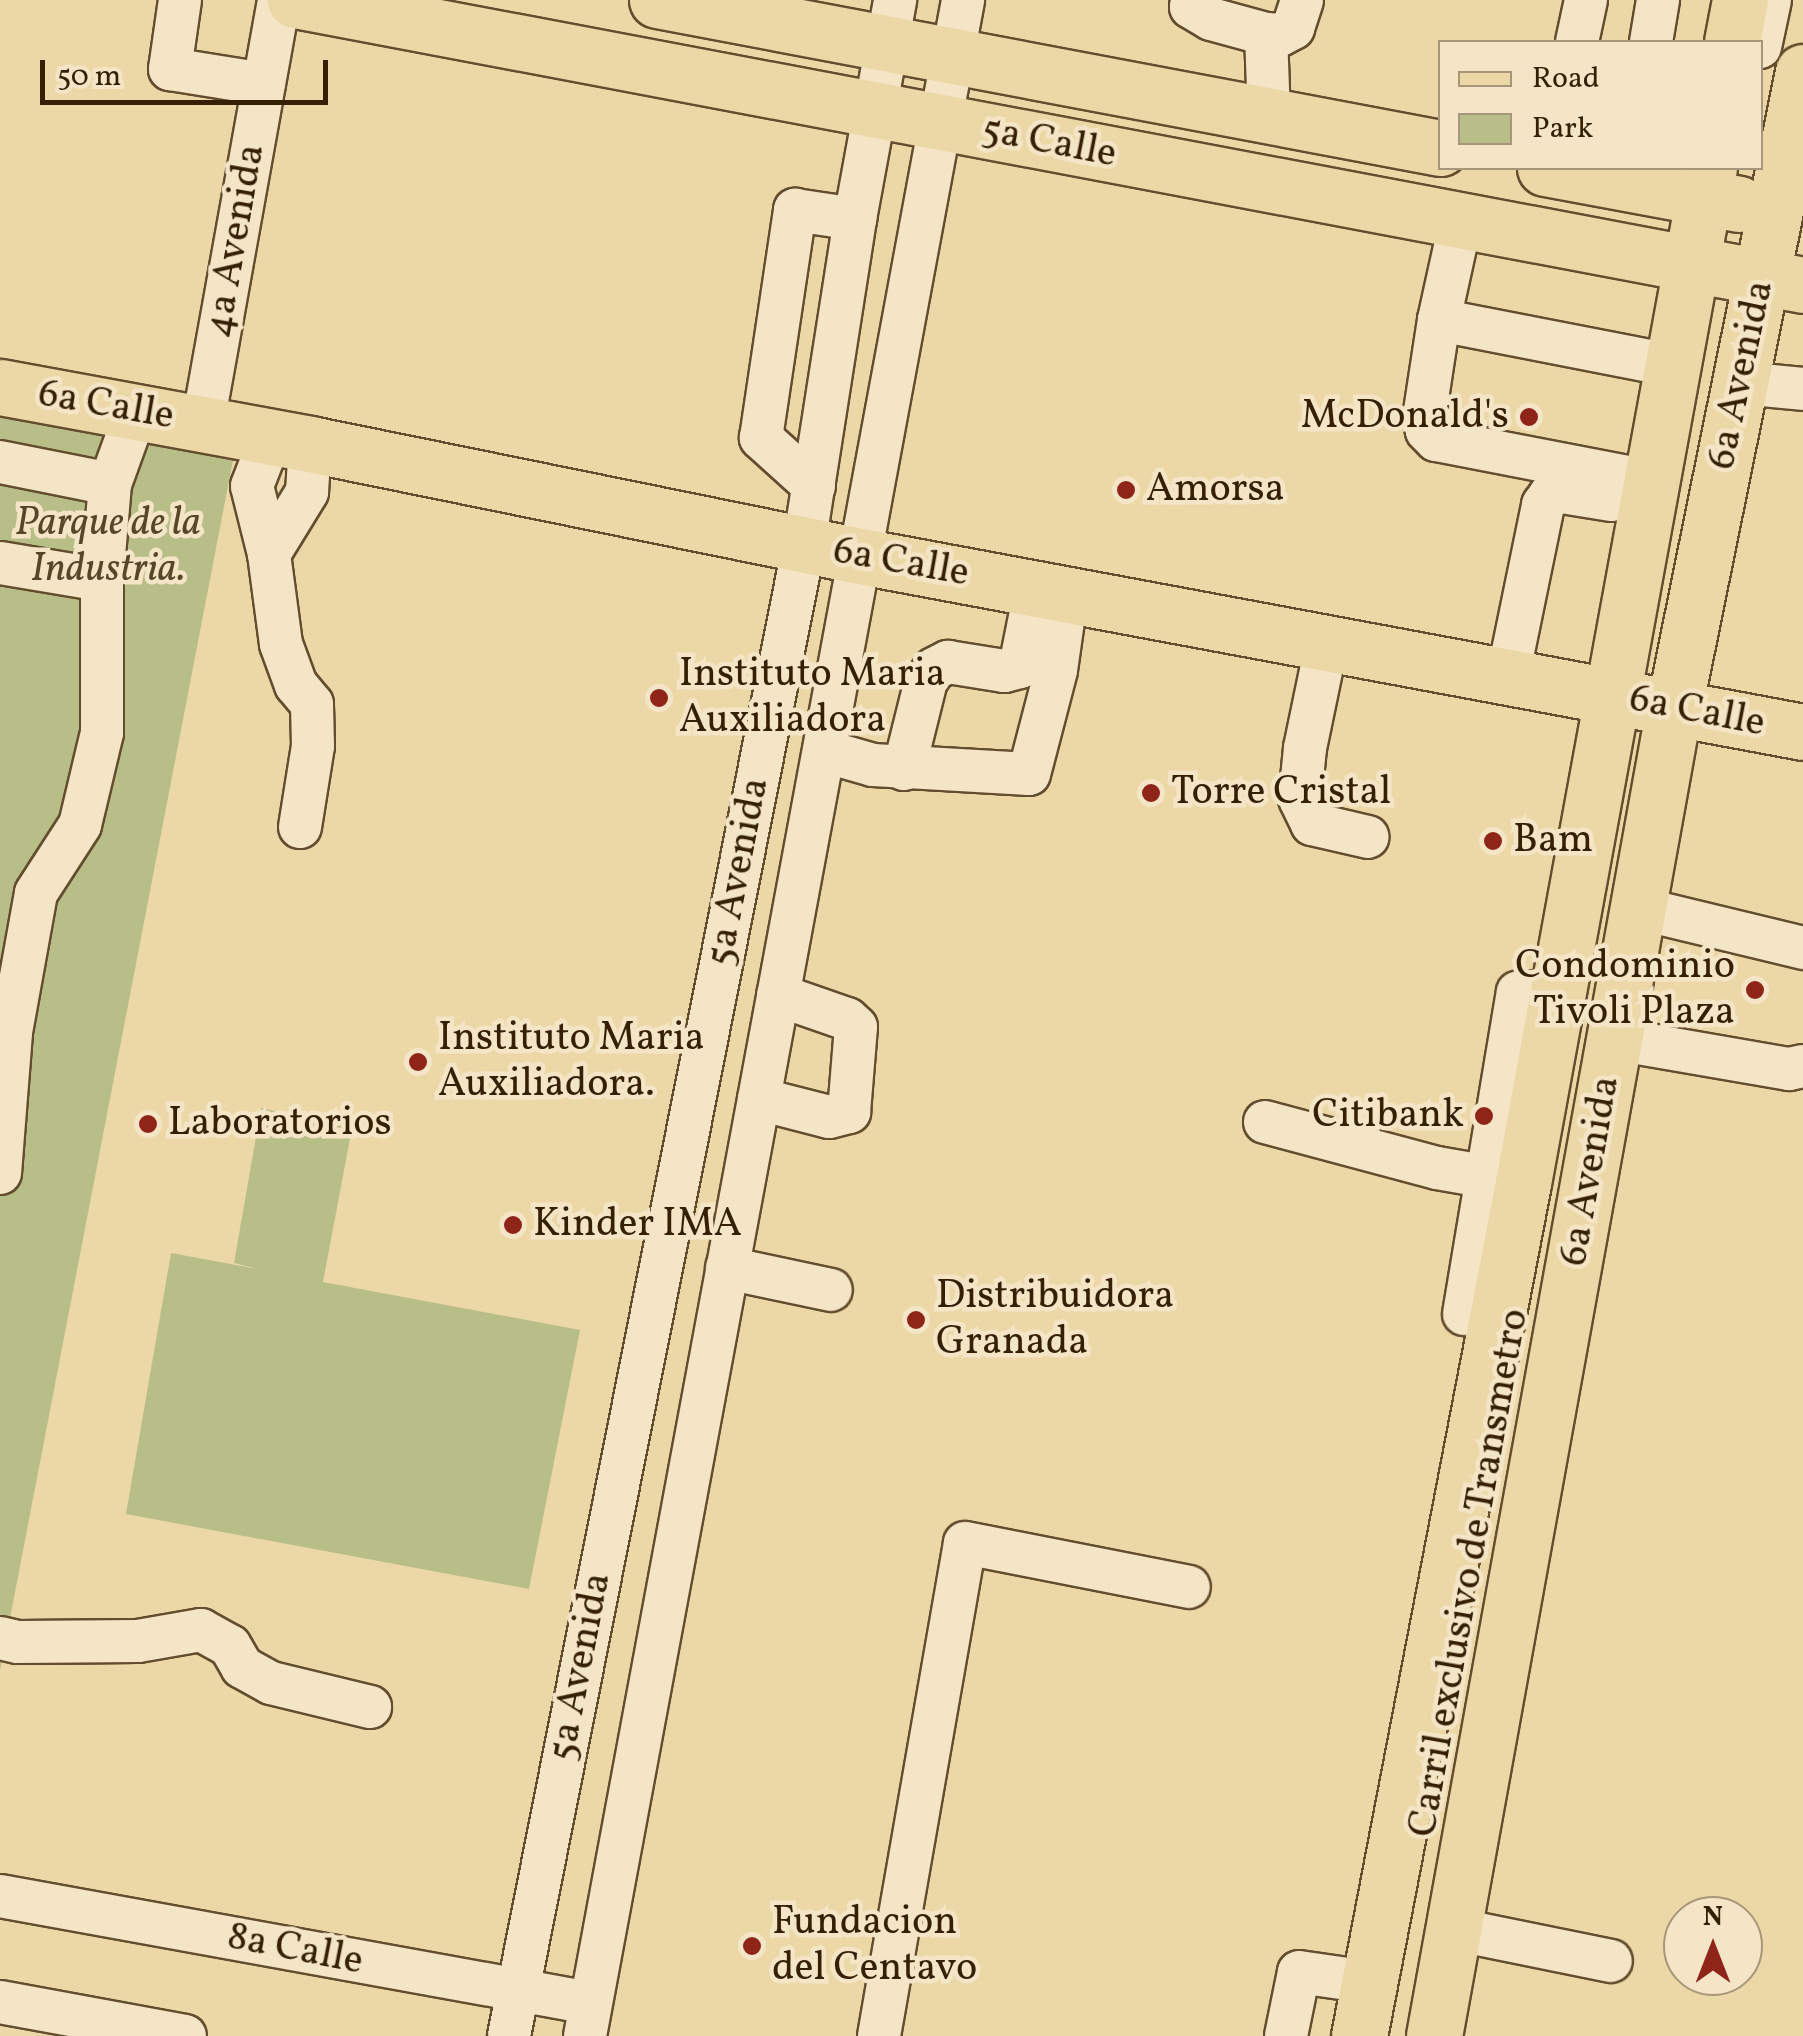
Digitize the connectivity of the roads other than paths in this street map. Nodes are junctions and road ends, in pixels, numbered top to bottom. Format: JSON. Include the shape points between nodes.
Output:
{"nodes":[{"id":1,"x":180,"y":0,"type":"edge"},
{"id":2,"x":279,"y":0,"type":"edge"},
{"id":3,"x":295,"y":0,"type":"edge"},
{"id":4,"x":657,"y":0,"type":"edge"},
{"id":5,"x":963,"y":0,"type":"edge"},
{"id":6,"x":1192,"y":0,"type":"edge"},
{"id":7,"x":1302,"y":0,"type":"edge"},
{"id":8,"x":1586,"y":0,"type":"edge"},
{"id":9,"x":1658,"y":0,"type":"edge"},
{"id":10,"x":1740,"y":0,"type":"edge"},
{"id":11,"x":1770,"y":0,"type":"edge"},
{"id":12,"x":892,"y":22,"type":"edge"},
{"id":13,"x":1266,"y":34,"type":"junction"},
{"id":14,"x":1577,"y":40,"type":"edge"},
{"id":15,"x":1651,"y":40,"type":"edge"},
{"id":16,"x":1732,"y":40,"type":"edge"},
{"id":17,"x":1761,"y":40,"type":"edge"},
{"id":18,"x":953,"y":56,"type":"junction"},
{"id":19,"x":1802,"y":82,"type":"edge"},
{"id":20,"x":264,"y":84,"type":"junction"},
{"id":21,"x":875,"y":109,"type":"junction"},
{"id":22,"x":1269,"y":115,"type":"junction"},
{"id":23,"x":941,"y":122,"type":"junction"},
{"id":24,"x":1438,"y":148,"type":"edge"},
{"id":25,"x":1763,"y":156,"type":"edge"},
{"id":26,"x":1563,"y":170,"type":"edge"},
{"id":27,"x":1756,"y":170,"type":"edge"},
{"id":28,"x":1743,"y":194,"type":"edge"},
{"id":29,"x":855,"y":219,"type":"junction"},
{"id":30,"x":1461,"y":220,"type":"junction"},
{"id":31,"x":1742,"y":274,"type":"edge"},
{"id":32,"x":1439,"y":320,"type":"junction"},
{"id":33,"x":1671,"y":365,"type":"junction"},
{"id":34,"x":1741,"y":382,"type":"junction"},
{"id":35,"x":0,"y":387,"type":"edge"},
{"id":36,"x":1803,"y":390,"type":"edge"},
{"id":37,"x":136,"y":412,"type":"junction"},
{"id":38,"x":203,"y":423,"type":"junction"},
{"id":39,"x":291,"y":440,"type":"junction"},
{"id":40,"x":0,"y":462,"type":"edge"},
{"id":41,"x":110,"y":484,"type":"junction"},
{"id":42,"x":814,"y":486,"type":"junction"},
{"id":43,"x":1646,"y":494,"type":"junction"},
{"id":44,"x":804,"y":545,"type":"junction"},
{"id":45,"x":860,"y":556,"type":"junction"},
{"id":46,"x":0,"y":563,"type":"edge"},
{"id":47,"x":102,"y":580,"type":"junction"},
{"id":48,"x":1052,"y":590,"type":"junction"},
{"id":49,"x":1327,"y":642,"type":"junction"},
{"id":50,"x":1508,"y":676,"type":"junction"},
{"id":51,"x":1638,"y":701,"type":"junction"},
{"id":52,"x":1803,"y":732,"type":"edge"},
{"id":53,"x":824,"y":752,"type":"junction"},
{"id":54,"x":904,"y":769,"type":"junction"},
{"id":55,"x":300,"y":827,"type":"dead end"},
{"id":56,"x":1368,"y":837,"type":"dead end"},
{"id":57,"x":1638,"y":908,"type":"junction"},
{"id":58,"x":1803,"y":948,"type":"edge"},
{"id":59,"x":778,"y":995,"type":"junction"},
{"id":60,"x":1615,"y":1039,"type":"junction"},
{"id":61,"x":1803,"y":1066,"type":"edge"},
{"id":62,"x":759,"y":1099,"type":"junction"},
{"id":63,"x":1265,"y":1122,"type":"dead end"},
{"id":64,"x":0,"y":1173,"type":"edge"},
{"id":65,"x":1504,"y":1180,"type":"junction"},
{"id":66,"x":727,"y":1268,"type":"junction"},
{"id":67,"x":831,"y":1290,"type":"dead end"},
{"id":68,"x":1464,"y":1314,"type":"dead end"},
{"id":69,"x":1189,"y":1587,"type":"dead end"},
{"id":70,"x":0,"y":1638,"type":"edge"},
{"id":71,"x":370,"y":1707,"type":"dead end"},
{"id":72,"x":0,"y":1896,"type":"edge"},
{"id":73,"x":1454,"y":1929,"type":"junction"},
{"id":74,"x":1610,"y":1961,"type":"dead end"},
{"id":75,"x":1368,"y":1982,"type":"junction"},
{"id":76,"x":517,"y":1992,"type":"junction"},
{"id":77,"x":0,"y":2002,"type":"edge"},
{"id":78,"x":587,"y":2019,"type":"edge"},
{"id":79,"x":186,"y":2036,"type":"edge"},
{"id":80,"x":509,"y":2036,"type":"edge"},
{"id":81,"x":879,"y":2036,"type":"edge"},
{"id":82,"x":1286,"y":2036,"type":"edge"},
{"id":83,"x":1358,"y":2036,"type":"edge"},
{"id":84,"x":1385,"y":2036,"type":"edge"},
{"id":85,"x":1434,"y":2036,"type":"edge"}],
"edges":[{"from":1,"to":20,"type":"street","via":[[170,69]]},
{"from":2,"to":20,"type":"street","name":"4a Avenida"},
{"from":3,"to":21,"type":"main road","name":"5a Calle"},
{"from":4,"to":12,"type":"main road","name":"5a Calle"},
{"from":5,"to":18,"type":"street","name":"5a Avenida"},
{"from":6,"to":13,"type":"street","via":[[1211,19]]},
{"from":7,"to":13,"type":"street","via":[[1293,28]]},
{"from":8,"to":14,"type":"street"},
{"from":9,"to":15,"type":"street"},
{"from":10,"to":16,"type":"main road"},
{"from":11,"to":17,"type":"street"},
{"from":12,"to":18,"type":"main road","name":"5a Calle"},
{"from":12,"to":21,"type":"street","name":"5a Avenida"},
{"from":13,"to":22,"type":"street"},
{"from":18,"to":22,"type":"main road","name":"5a Calle"},
{"from":18,"to":23,"type":"street","name":"5a Avenida"},
{"from":19,"to":25,"type":"main road","name":"6a Avenida"},
{"from":20,"to":38,"type":"street","name":"4a Avenida"},
{"from":21,"to":23,"type":"main road","name":"5a Calle"},
{"from":21,"to":29,"type":"street","name":"5a Avenida"},
{"from":22,"to":24,"type":"main road","name":"5a Calle"},
{"from":23,"to":30,"type":"main road","name":"5a Calle"},
{"from":23,"to":45,"type":"street","name":"5a Avenida"},
{"from":26,"to":28,"type":"main road"},
{"from":27,"to":28,"type":"main road","name":"6a Avenida"},
{"from":28,"to":31,"type":"main road","name":"6a Avenida"},
{"from":28,"to":31,"type":"main road","name":"6a Avenida"},
{"from":29,"to":42,"type":"street","name":"5a Avenida"},
{"from":29,"to":42,"type":"street","via":[[795,210],[761,438]]},
{"from":30,"to":31,"type":"main road","name":"5a Calle"},
{"from":30,"to":32,"type":"street"},
{"from":31,"to":33,"type":"main road","name":"6a Avenida"},
{"from":31,"to":34,"type":"main road","name":"6a Avenida"},
{"from":31,"to":51,"type":"street","name":"Carril exclusivo de Transmetro"},
{"from":32,"to":33,"type":"street"},
{"from":32,"to":43,"type":"street","via":[[1424,418],[1436,440]]},
{"from":33,"to":43,"type":"main road","name":"6a Avenida"},
{"from":34,"to":36,"type":"street"},
{"from":34,"to":51,"type":"main road","name":"6a Avenida"},
{"from":35,"to":37,"type":"main road","name":"6a Calle"},
{"from":37,"to":38,"type":"main road","name":"6a Calle"},
{"from":37,"to":41,"type":"street"},
{"from":38,"to":39,"type":"main road","name":"6a Calle"},
{"from":39,"to":44,"type":"main road","name":"6a Calle"},
{"from":39,"to":55,"type":"street","via":[[252,486],[270,554],[280,644],[296,685],[312,704],[314,746]]},
{"from":40,"to":41,"type":"street"},
{"from":41,"to":47,"type":"street"},
{"from":42,"to":44,"type":"street","name":"5a Avenida"},
{"from":43,"to":50,"type":"street","via":[[1550,495]]},
{"from":43,"to":51,"type":"main road","name":"6a Avenida"},
{"from":44,"to":45,"type":"main road","name":"6a Calle"},
{"from":44,"to":76,"type":"street","name":"5a Avenida"},
{"from":45,"to":48,"type":"main road","name":"6a Calle"},
{"from":45,"to":53,"type":"street","name":"5a Avenida"},
{"from":46,"to":47,"type":"street"},
{"from":47,"to":64,"type":"street","via":[[102,733],[80,825],[36,893],[10,1032]]},
{"from":48,"to":49,"type":"main road","name":"6a Calle"},
{"from":48,"to":54,"type":"street","via":[[1020,668],[948,662],[934,670]]},
{"from":48,"to":54,"type":"street","via":[[1056,670],[1029,774]]},
{"from":49,"to":50,"type":"main road","name":"6a Calle"},
{"from":49,"to":56,"type":"street","via":[[1300,799],[1312,824]]},
{"from":50,"to":51,"type":"main road","name":"6a Calle"},
{"from":51,"to":52,"type":"main road","name":"6a Calle"},
{"from":51,"to":57,"type":"main road","name":"6a Avenida"},
{"from":51,"to":65,"type":"main road","name":"6a Avenida"},
{"from":51,"to":84,"type":"street","name":"Carril exclusivo de Transmetro"},
{"from":53,"to":54,"type":"street"},
{"from":53,"to":59,"type":"street","name":"5a Avenida"},
{"from":57,"to":58,"type":"street"},
{"from":57,"to":60,"type":"main road","name":"6a Avenida"},
{"from":59,"to":62,"type":"street","name":"5a Avenida"},
{"from":59,"to":62,"type":"street","via":[[856,1027],[849,1112],[830,1116]]},
{"from":60,"to":61,"type":"street"},
{"from":60,"to":73,"type":"main road","name":"6a Avenida"},
{"from":62,"to":66,"type":"street","name":"5a Avenida"},
{"from":63,"to":65,"type":"street"},
{"from":65,"to":68,"type":"street"},
{"from":65,"to":75,"type":"main road","name":"6a Avenida"},
{"from":66,"to":67,"type":"street"},
{"from":66,"to":78,"type":"street","name":"5a Avenida"},
{"from":69,"to":81,"type":"street","via":[[965,1544]]},
{"from":70,"to":71,"type":"street","via":[[138,1641],[201,1630],[230,1646],[242,1668],[271,1684]]},
{"from":72,"to":76,"type":"street","name":"8a Calle"},
{"from":73,"to":74,"type":"street"},
{"from":73,"to":85,"type":"main road","name":"6a Avenida"},
{"from":75,"to":82,"type":"street","via":[[1299,1972]]},
{"from":75,"to":83,"type":"main road","name":"6a Avenida"},
{"from":76,"to":78,"type":"street","name":"8a Calle"},
{"from":76,"to":80,"type":"street","name":"5a Avenida"},
{"from":77,"to":79,"type":"street"}]}
